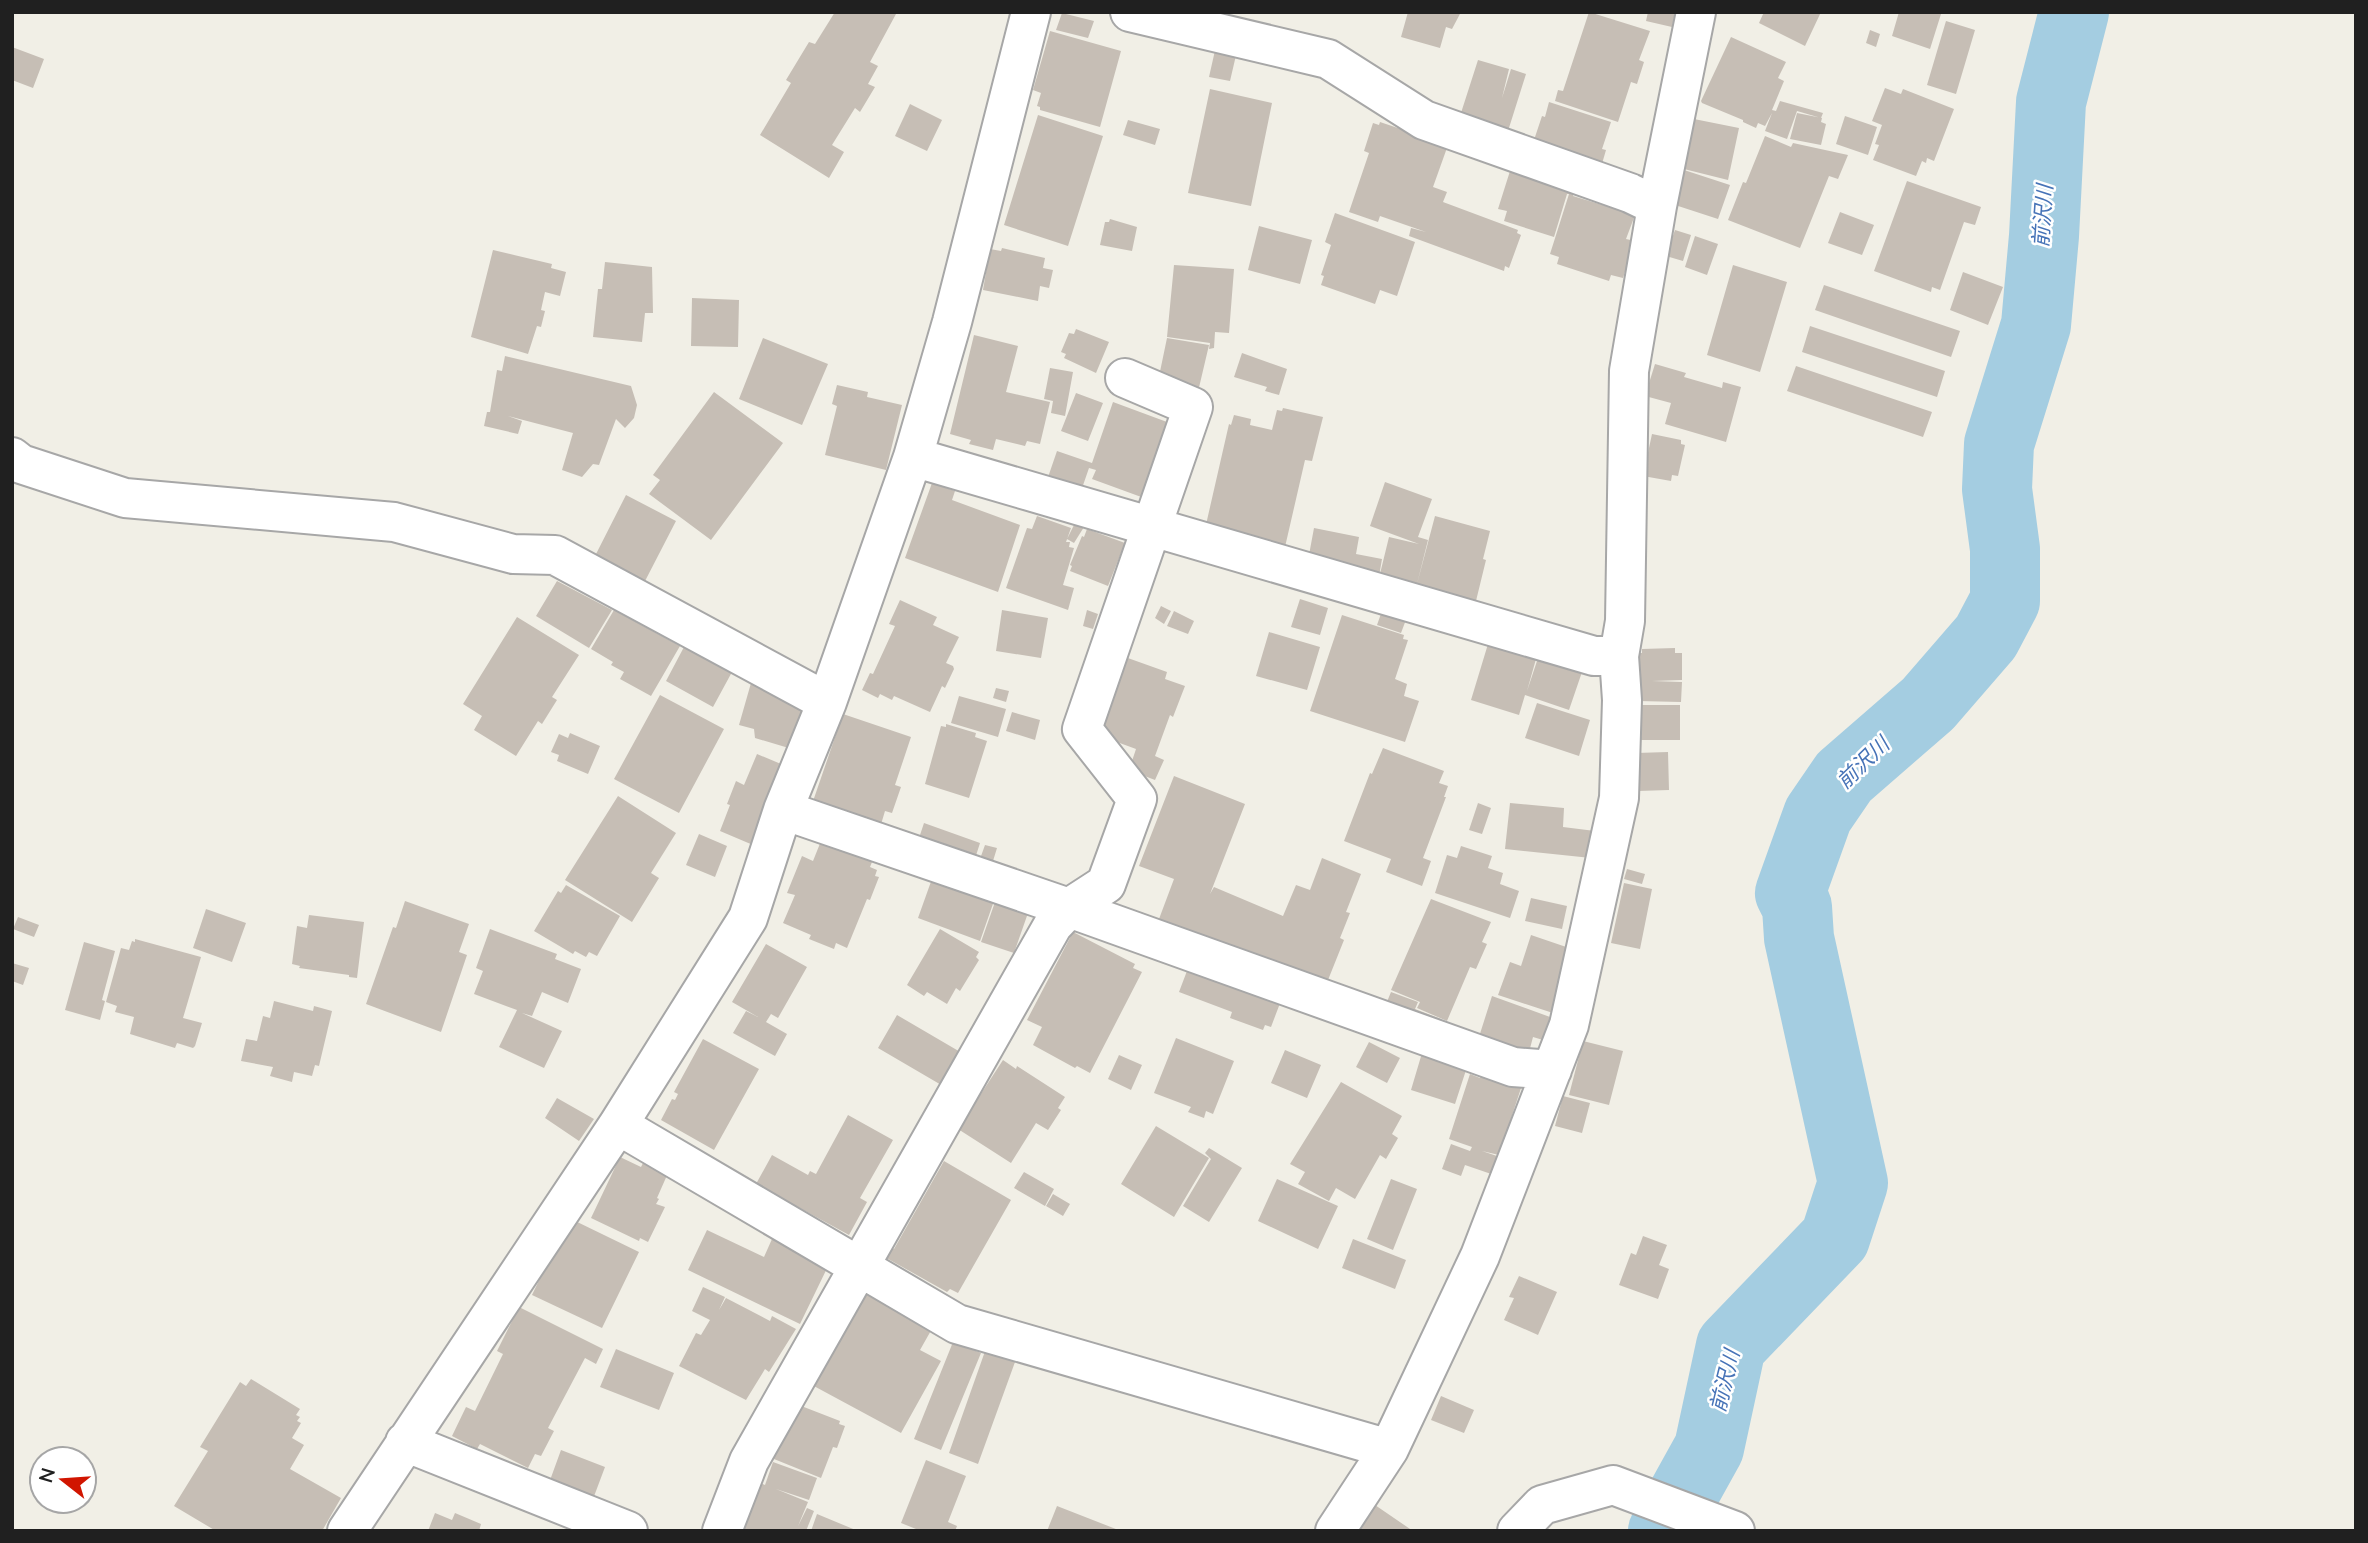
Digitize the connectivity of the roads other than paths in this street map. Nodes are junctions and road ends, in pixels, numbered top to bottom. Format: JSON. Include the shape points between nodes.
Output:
{"nodes":[{"id":1,"x":1031,"y":12,"type":"edge"},
{"id":2,"x":1130,"y":12,"type":"edge"},
{"id":3,"x":1696,"y":12,"type":"edge"},
{"id":4,"x":1657,"y":206,"type":"junction"},
{"id":5,"x":1125,"y":379,"type":"dead end"},
{"id":6,"x":12,"y":457,"type":"edge"},
{"id":7,"x":913,"y":457,"type":"junction"},
{"id":8,"x":1151,"y":526,"type":"junction"},
{"id":9,"x":1619,"y":656,"type":"junction"},
{"id":10,"x":827,"y":702,"type":"junction"},
{"id":11,"x":783,"y":810,"type":"junction"},
{"id":12,"x":1069,"y":908,"type":"junction"},
{"id":13,"x":1552,"y":1070,"type":"junction"},
{"id":14,"x":618,"y":1125,"type":"junction"},
{"id":15,"x":860,"y":1265,"type":"junction"},
{"id":16,"x":405,"y":1442,"type":"junction"},
{"id":17,"x":1389,"y":1450,"type":"junction"},
{"id":18,"x":1732,"y":1529,"type":"edge"},
{"id":19,"x":347,"y":1531,"type":"edge"},
{"id":20,"x":628,"y":1531,"type":"edge"},
{"id":21,"x":722,"y":1531,"type":"edge"},
{"id":22,"x":1335,"y":1531,"type":"edge"},
{"id":23,"x":1517,"y":1531,"type":"edge"}],
"edges":[{"from":1,"to":7,"type":"street"},
{"from":2,"to":4,"type":"street","via":[[1328,59],[1424,120]]},
{"from":3,"to":4,"type":"street"},
{"from":4,"to":9,"type":"street","via":[[1629,372],[1625,621]]},
{"from":5,"to":8,"type":"street","via":[[1193,407]]},
{"from":6,"to":10,"type":"street","via":[[21,464],[125,498],[394,522],[513,554],[555,555]]},
{"from":7,"to":8,"type":"street"},
{"from":7,"to":10,"type":"street"},
{"from":8,"to":9,"type":"street","via":[[1594,656]]},
{"from":8,"to":12,"type":"street","via":[[1082,729],[1137,799],[1106,884]]},
{"from":9,"to":13,"type":"street","via":[[1619,798],[1569,1026]]},
{"from":10,"to":11,"type":"street"},
{"from":11,"to":12,"type":"street"},
{"from":11,"to":14,"type":"street","via":[[748,918]]},
{"from":12,"to":13,"type":"street","via":[[1513,1067]]},
{"from":12,"to":15,"type":"street","via":[[1054,925]]},
{"from":13,"to":17,"type":"street","via":[[1480,1256]]},
{"from":14,"to":15,"type":"street"},
{"from":14,"to":16,"type":"street"},
{"from":15,"to":17,"type":"street","via":[[957,1324]]},
{"from":15,"to":21,"type":"street","via":[[749,1461]]},
{"from":16,"to":19,"type":"street"},
{"from":16,"to":20,"type":"street"},
{"from":17,"to":22,"type":"street"},
{"from":18,"to":23,"type":"street","via":[[1613,1485],[1542,1505]]}]}
